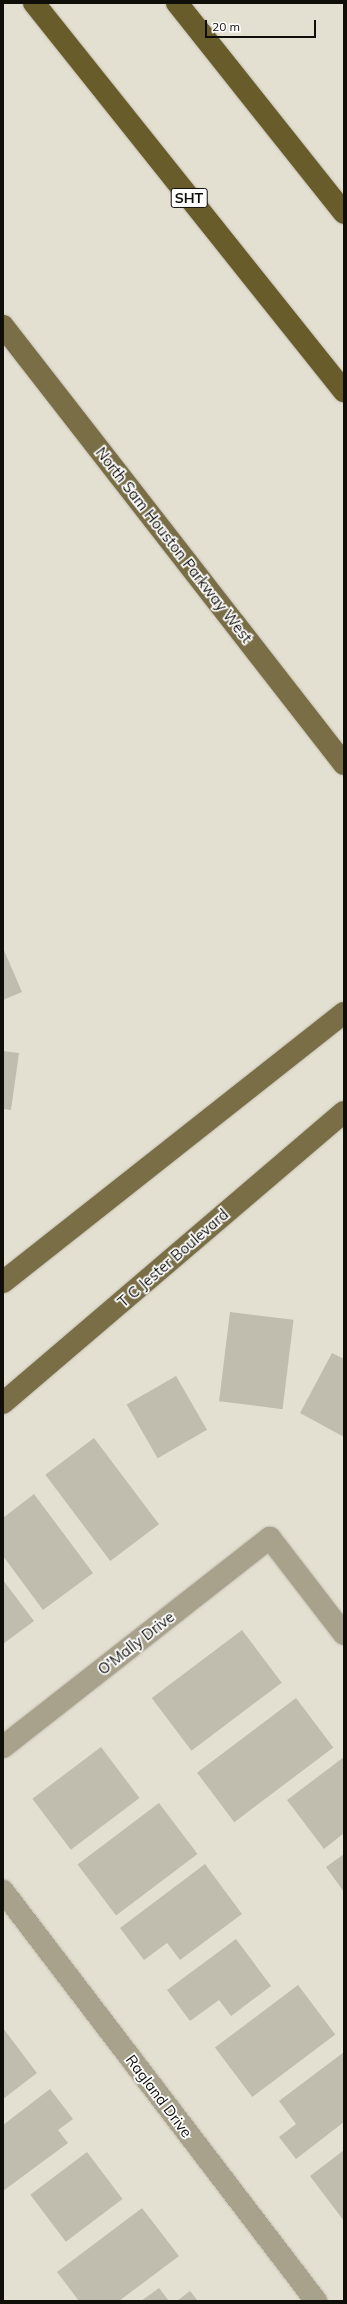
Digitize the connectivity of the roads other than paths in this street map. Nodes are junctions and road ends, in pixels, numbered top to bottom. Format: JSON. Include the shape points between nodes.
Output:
{"nodes":[{"id":1,"x":34,"y":3,"type":"edge"},
{"id":2,"x":177,"y":3,"type":"edge"},
{"id":3,"x":344,"y":212,"type":"edge"},
{"id":4,"x":3,"y":326,"type":"edge"},
{"id":5,"x":344,"y":392,"type":"edge"},
{"id":6,"x":344,"y":764,"type":"edge"},
{"id":7,"x":344,"y":1013,"type":"edge"},
{"id":8,"x":344,"y":1112,"type":"edge"},
{"id":9,"x":3,"y":1282,"type":"edge"},
{"id":10,"x":3,"y":1404,"type":"edge"},
{"id":11,"x":344,"y":1634,"type":"edge"},
{"id":12,"x":3,"y":1747,"type":"edge"},
{"id":13,"x":3,"y":1891,"type":"edge"},
{"id":14,"x":316,"y":2301,"type":"edge"}],
"edges":[{"from":1,"to":5,"type":"highway","number":"SHT"},
{"from":2,"to":3,"type":"highway"},
{"from":4,"to":6,"type":"main road","name":"North Sam Houston Parkway West"},
{"from":7,"to":9,"type":"main road"},
{"from":8,"to":10,"type":"main road","name":"T C Jester Boulevard"},
{"from":11,"to":12,"type":"street","name":"O'Mally Drive","via":[[270,1538]]},
{"from":13,"to":14,"type":"street","name":"Ragland Drive"}]}
